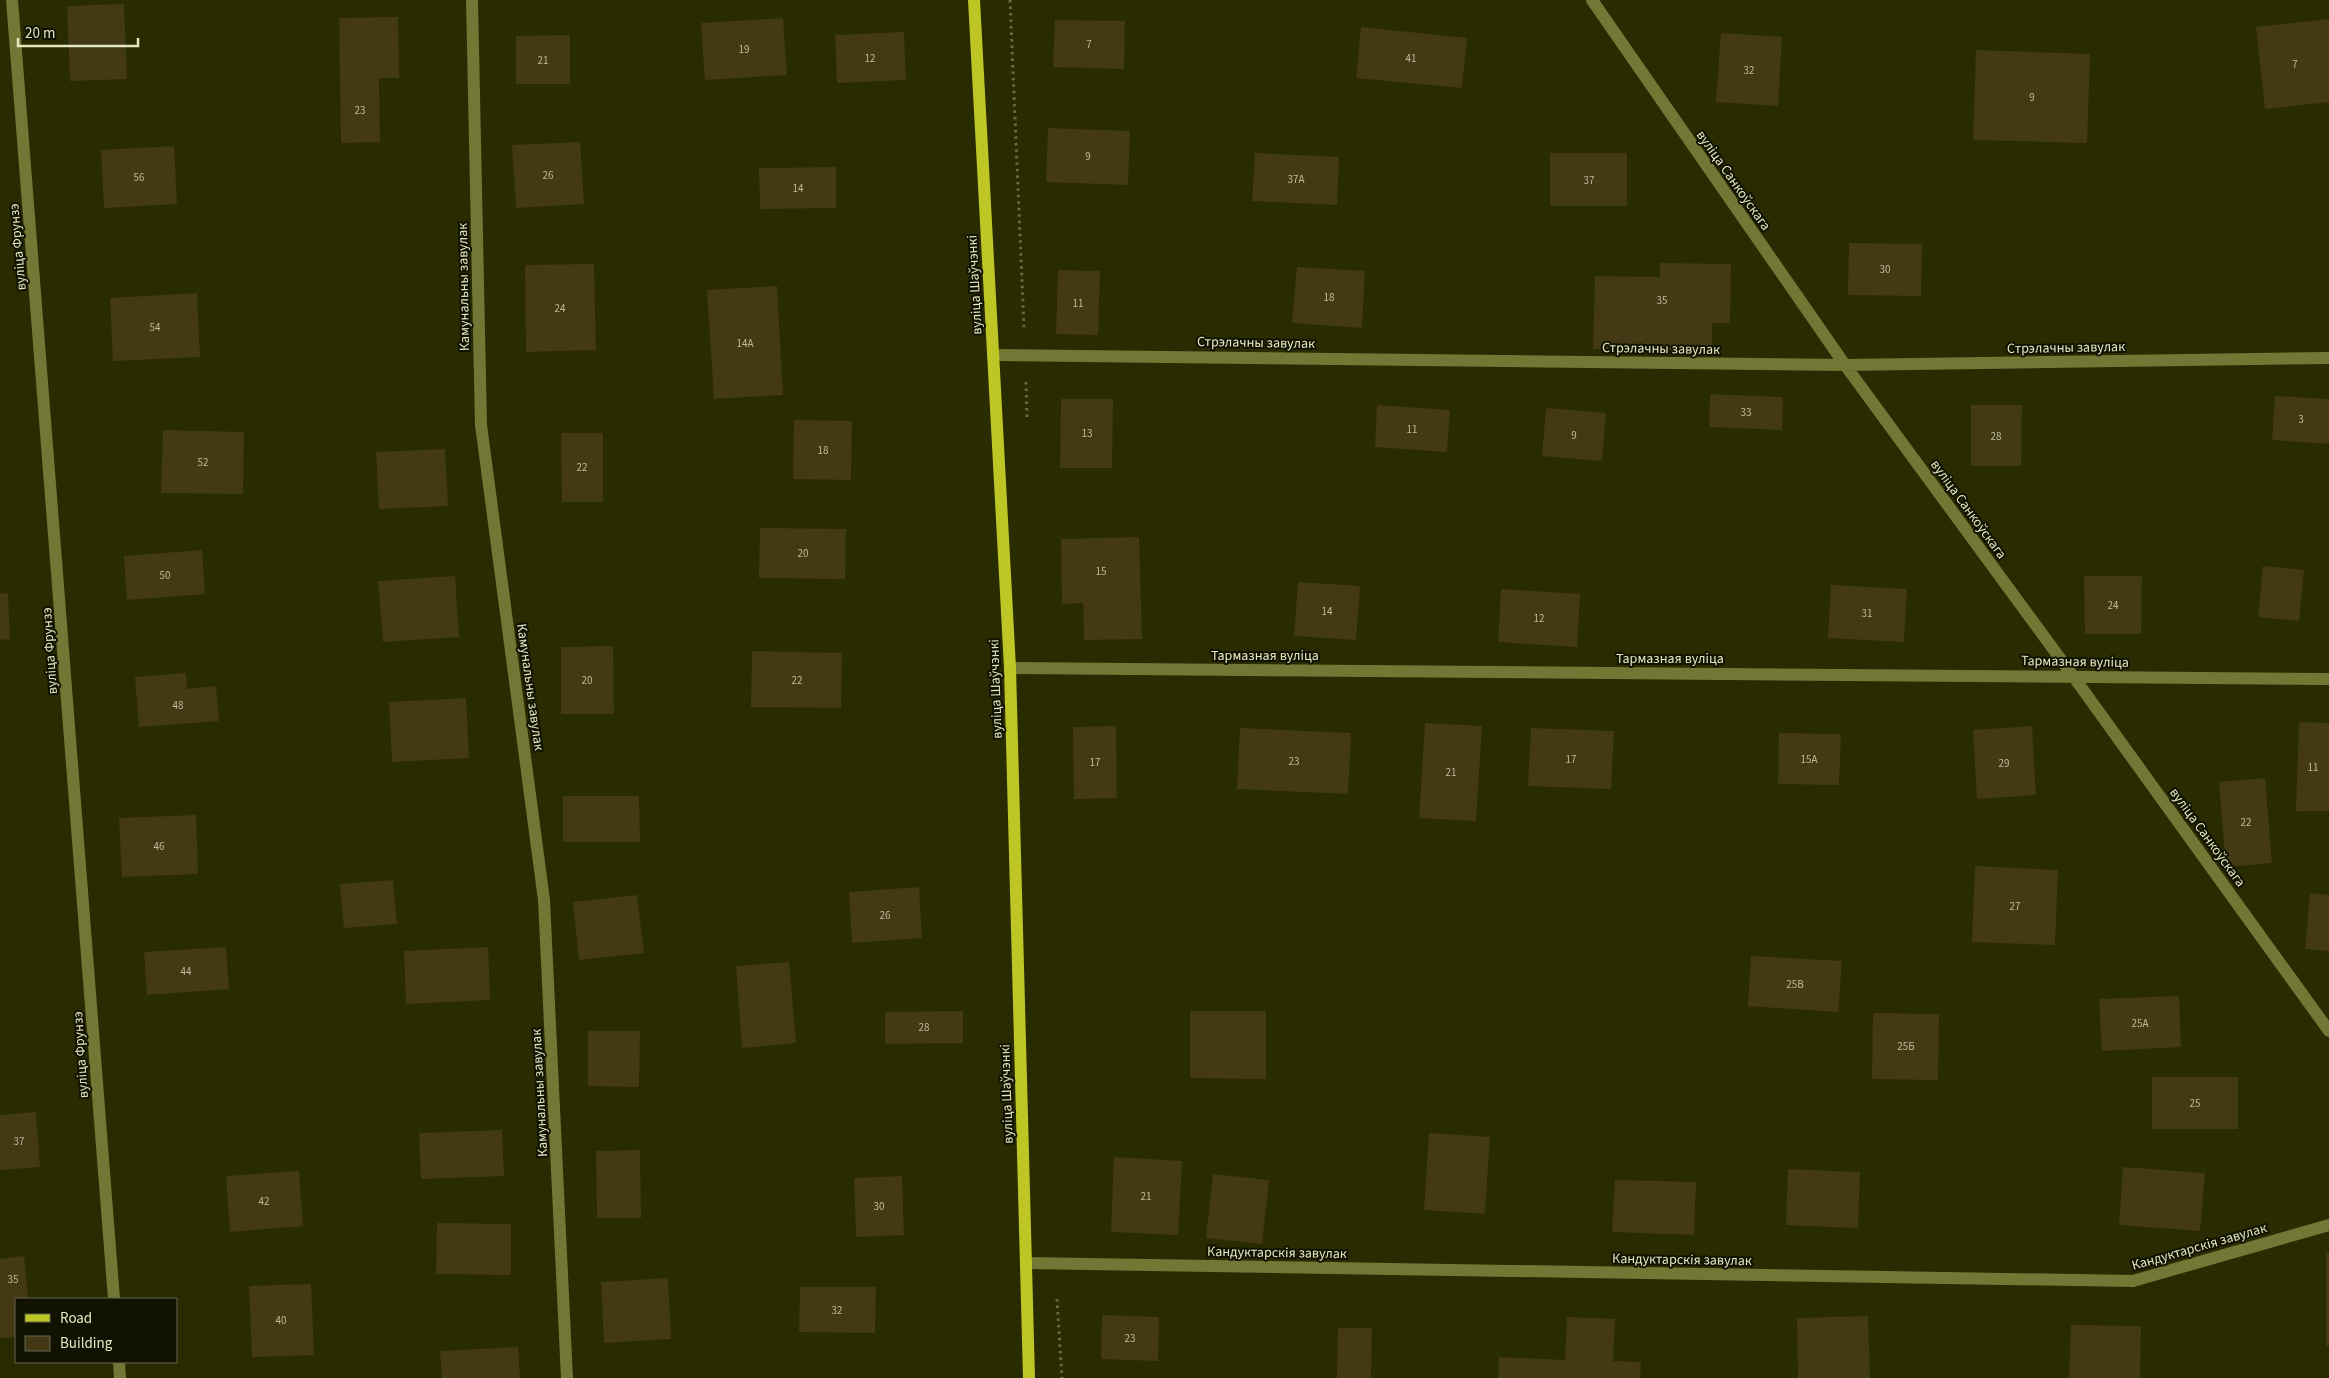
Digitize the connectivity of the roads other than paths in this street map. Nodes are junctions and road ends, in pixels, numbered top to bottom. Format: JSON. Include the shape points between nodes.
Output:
{"nodes":[{"id":1,"x":12,"y":0,"type":"edge"},
{"id":2,"x":472,"y":0,"type":"edge"},
{"id":3,"x":974,"y":0,"type":"edge"},
{"id":4,"x":1592,"y":0,"type":"edge"},
{"id":5,"x":993,"y":355,"type":"junction"},
{"id":6,"x":2329,"y":358,"type":"edge"},
{"id":7,"x":1845,"y":366,"type":"junction"},
{"id":8,"x":1010,"y":668,"type":"junction"},
{"id":9,"x":2074,"y":676,"type":"junction"},
{"id":10,"x":2329,"y":678,"type":"edge"},
{"id":11,"x":2329,"y":1031,"type":"edge"},
{"id":12,"x":2329,"y":1225,"type":"edge"},
{"id":13,"x":1026,"y":1263,"type":"junction"},
{"id":14,"x":114,"y":1298,"type":"edge"},
{"id":15,"x":119,"y":1363,"type":"edge"},
{"id":16,"x":120,"y":1378,"type":"edge"},
{"id":17,"x":567,"y":1378,"type":"edge"},
{"id":18,"x":1029,"y":1378,"type":"edge"}],
"edges":[{"from":1,"to":14,"type":"street","name":"вуліца Фрунзэ"},
{"from":2,"to":17,"type":"street","name":"Камунальны завулак","via":[[481,425],[544,900]]},
{"from":3,"to":5,"type":"main road","name":"вуліца Шаўчэнкі"},
{"from":4,"to":7,"type":"street","name":"вуліца Санкоўскага"},
{"from":5,"to":7,"type":"street","name":"Стрэлачны завулак"},
{"from":5,"to":8,"type":"main road","name":"вуліца Шаўчэнкі"},
{"from":6,"to":7,"type":"street","name":"Стрэлачны завулак"},
{"from":7,"to":9,"type":"street","name":"вуліца Санкоўскага"},
{"from":8,"to":9,"type":"street","name":"Тармазная вуліца"},
{"from":8,"to":13,"type":"main road","name":"вуліца Шаўчэнкі"},
{"from":9,"to":10,"type":"street","name":"Тармазная вуліца"},
{"from":9,"to":11,"type":"street","name":"вуліца Санкоўскага"},
{"from":12,"to":13,"type":"street","name":"Кандуктарскія завулак","via":[[2133,1281]]},
{"from":13,"to":18,"type":"main road","name":"вуліца Шаўчэнкі"},
{"from":15,"to":16,"type":"street"}]}
